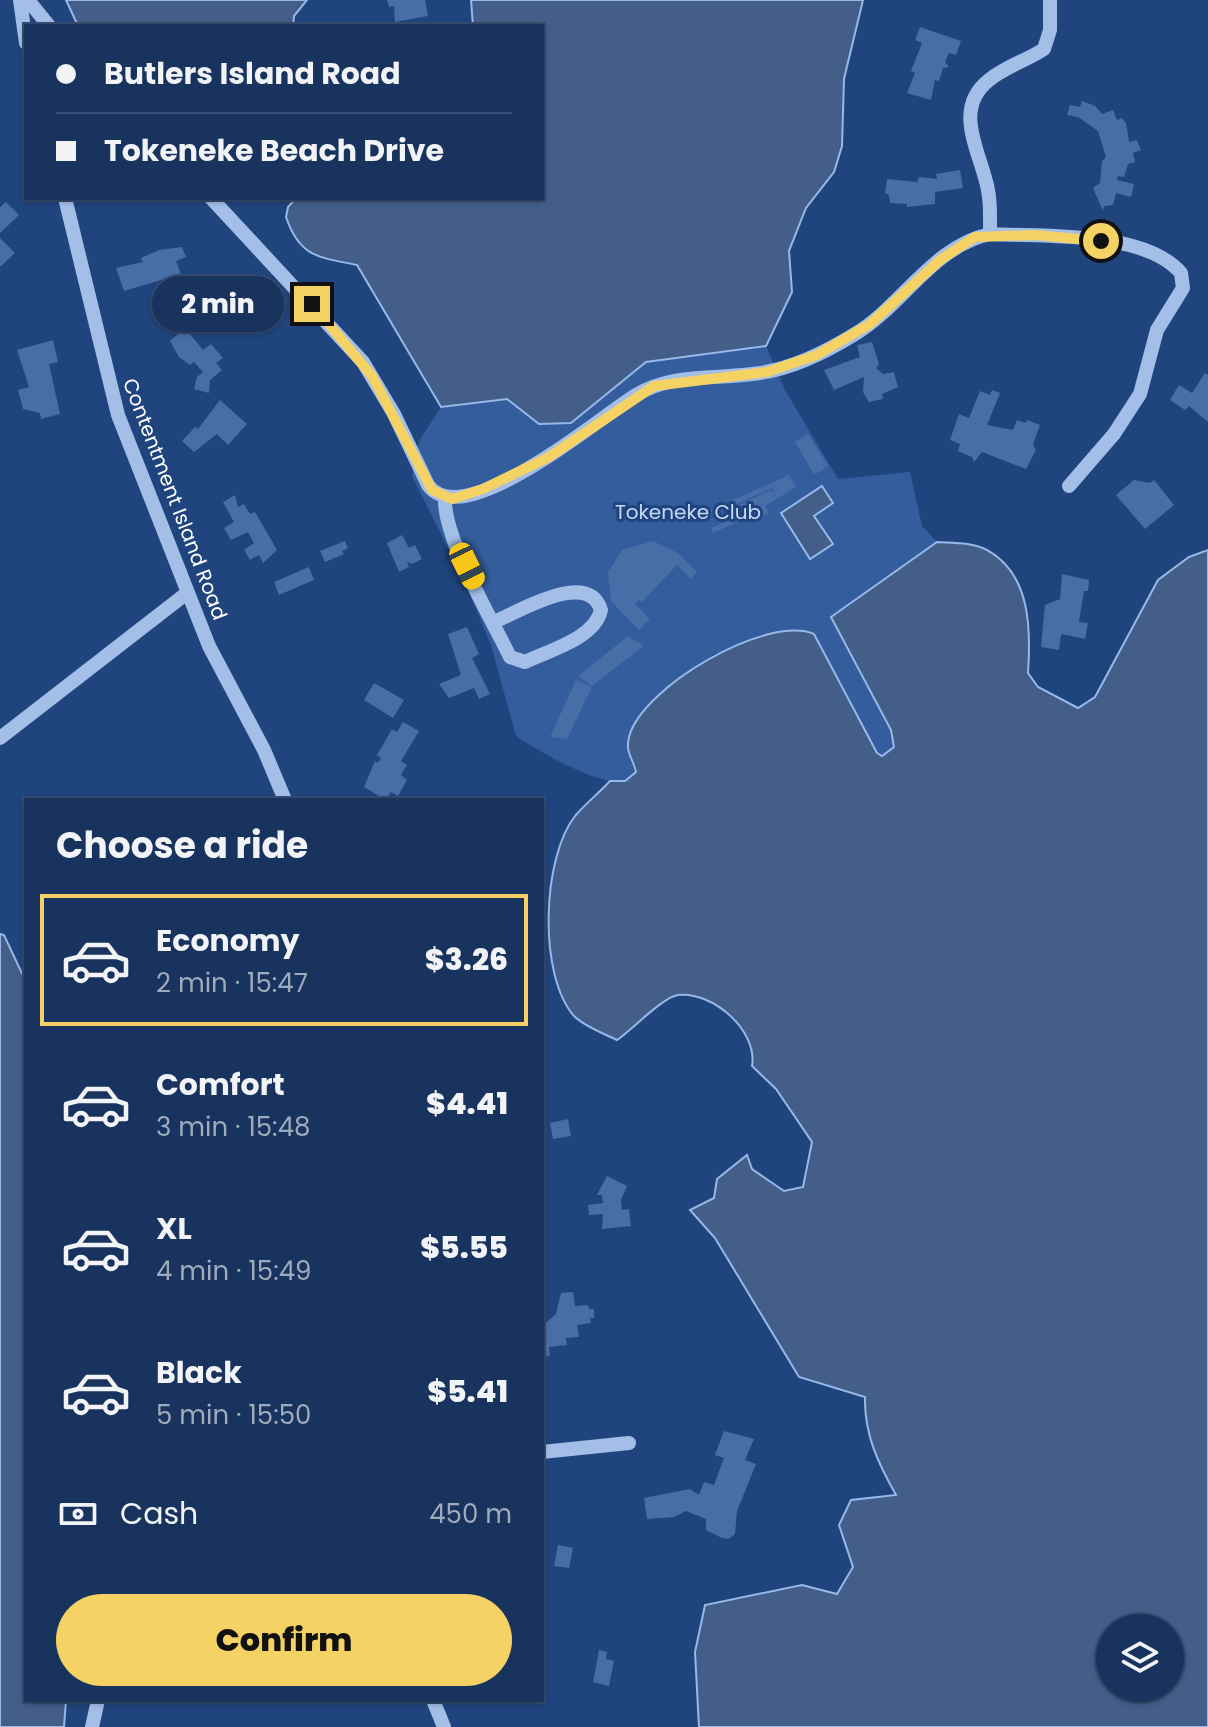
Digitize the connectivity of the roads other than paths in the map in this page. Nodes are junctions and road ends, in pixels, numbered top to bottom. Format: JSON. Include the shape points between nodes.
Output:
{"nodes":[{"id":1,"x":20,"y":0,"type":"edge"},
{"id":2,"x":28,"y":0,"type":"edge"},
{"id":3,"x":1050,"y":0,"type":"edge"},
{"id":4,"x":47,"y":24,"type":"edge"},
{"id":5,"x":24,"y":29,"type":"edge"},
{"id":6,"x":65,"y":200,"type":"edge"},
{"id":7,"x":213,"y":200,"type":"edge"},
{"id":8,"x":990,"y":234,"type":"junction"},
{"id":9,"x":1069,"y":486,"type":"dead end"},
{"id":10,"x":445,"y":498,"type":"junction"},
{"id":11,"x":187,"y":593,"type":"junction"},
{"id":12,"x":494,"y":622,"type":"junction"},
{"id":13,"x":0,"y":738,"type":"edge"},
{"id":14,"x":284,"y":798,"type":"edge"},
{"id":15,"x":629,"y":1443,"type":"dead end"},
{"id":16,"x":544,"y":1452,"type":"edge"},
{"id":17,"x":98,"y":1702,"type":"edge"},
{"id":18,"x":434,"y":1702,"type":"edge"},
{"id":19,"x":92,"y":1727,"type":"edge"},
{"id":20,"x":444,"y":1727,"type":"edge"}],
"edges":[{"from":1,"to":5,"type":"street"},
{"from":2,"to":4,"type":"street"},
{"from":3,"to":8,"type":"street","via":[[1044,49],[988,81],[974,96],[970,111],[972,139],[988,190]]},
{"from":6,"to":11,"type":"street","name":"Contentment Island Road","via":[[118,415]]},
{"from":7,"to":10,"type":"street","via":[[351,346],[389,404],[428,485]]},
{"from":8,"to":9,"type":"street","via":[[1118,243],[1161,256],[1181,273],[1183,288],[1157,330],[1140,394]]},
{"from":8,"to":10,"type":"street","via":[[975,237],[940,260],[870,324],[817,355],[767,372],[654,386],[549,457],[483,489]]},
{"from":10,"to":12,"type":"street","via":[[446,522]]},
{"from":11,"to":13,"type":"street"},
{"from":11,"to":14,"type":"street","name":"Contentment Island Road"},
{"from":12,"to":12,"type":"street","via":[[510,657],[525,662],[588,631],[599,621],[601,610],[592,594],[577,590]]},
{"from":15,"to":16,"type":"street"},
{"from":17,"to":19,"type":"street"},
{"from":18,"to":20,"type":"street"}]}
